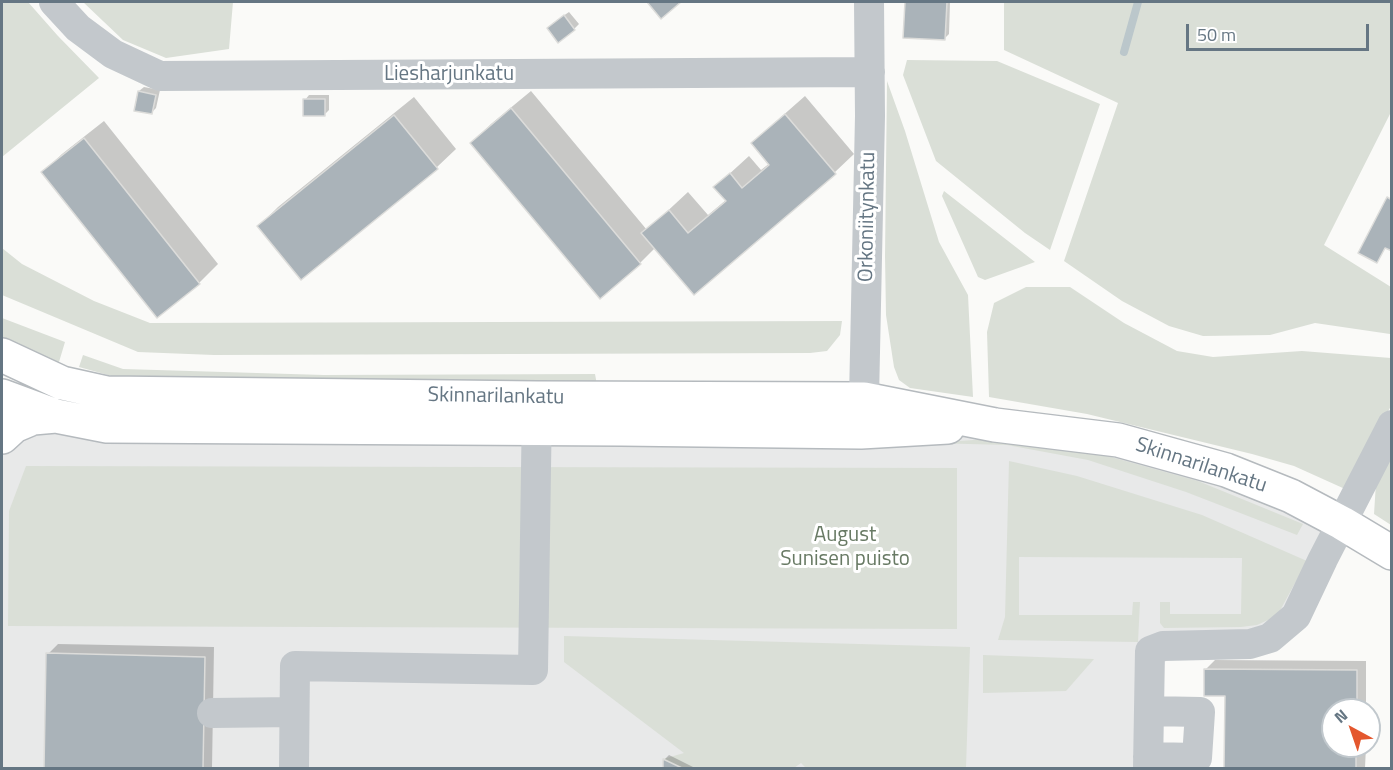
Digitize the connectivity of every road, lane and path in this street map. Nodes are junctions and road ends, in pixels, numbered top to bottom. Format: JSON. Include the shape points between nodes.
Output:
{"nodes":[{"id":1,"x":54,"y":2,"type":"edge"},
{"id":2,"x":869,"y":2,"type":"edge"},
{"id":3,"x":870,"y":72,"type":"junction"},
{"id":4,"x":2,"y":355,"type":"edge"},
{"id":5,"x":2,"y":381,"type":"edge"},
{"id":6,"x":62,"y":383,"type":"junction"},
{"id":7,"x":2,"y":396,"type":"edge"},
{"id":8,"x":864,"y":399,"type":"junction"},
{"id":9,"x":537,"y":414,"type":"junction"},
{"id":10,"x":56,"y":416,"type":"junction"},
{"id":11,"x":995,"y":425,"type":"junction"},
{"id":12,"x":1392,"y":425,"type":"edge"},
{"id":13,"x":861,"y":432,"type":"junction"},
{"id":14,"x":2,"y":437,"type":"edge"},
{"id":15,"x":1342,"y":523,"type":"junction"},
{"id":16,"x":1392,"y":553,"type":"edge"},
{"id":17,"x":1149,"y":711,"type":"junction"},
{"id":18,"x":294,"y":712,"type":"junction"},
{"id":19,"x":212,"y":713,"type":"dead end"},
{"id":20,"x":1148,"y":763,"type":"edge"},
{"id":21,"x":294,"y":768,"type":"edge"}],
"edges":[{"from":1,"to":3,"type":"street","name":"Liesharjunkatu","via":[[78,28],[113,54],[160,76]]},
{"from":2,"to":3,"type":"street","name":"Orkoniitynkatu"},
{"from":3,"to":8,"type":"street","name":"Orkoniitynkatu"},
{"from":4,"to":6,"type":"main road","name":"Skinnarilankatu"},
{"from":5,"to":6,"type":"main road"},
{"from":6,"to":9,"type":"main road","name":"Skinnarilankatu","via":[[107,393]]},
{"from":7,"to":10,"type":"main road","name":"Skinnarilankatu"},
{"from":8,"to":9,"type":"main road","name":"Skinnarilankatu"},
{"from":8,"to":11,"type":"main road","name":"Skinnarilankatu"},
{"from":8,"to":13,"type":"street","name":"Orkoniitynkatu"},
{"from":9,"to":10,"type":"main road","name":"Skinnarilankatu","via":[[106,426]]},
{"from":9,"to":13,"type":"main road","name":"Skinnarilankatu"},
{"from":9,"to":18,"type":"street","via":[[533,670],[295,666]]},
{"from":10,"to":14,"type":"main road","via":[[33,418],[14,426]]},
{"from":11,"to":13,"type":"main road","name":"Skinnarilankatu"},
{"from":11,"to":15,"type":"main road","name":"Skinnarilankatu","via":[[1118,440],[1226,470],[1291,496]]},
{"from":12,"to":15,"type":"street"},
{"from":15,"to":16,"type":"main road","name":"Skinnarilankatu"},
{"from":15,"to":17,"type":"street","via":[[1296,616],[1270,638],[1250,644],[1163,646],[1150,651]]},
{"from":17,"to":20,"type":"street"},
{"from":17,"to":20,"type":"street","via":[[1200,712],[1197,758]]},
{"from":18,"to":19,"type":"street"},
{"from":18,"to":21,"type":"street"}]}
